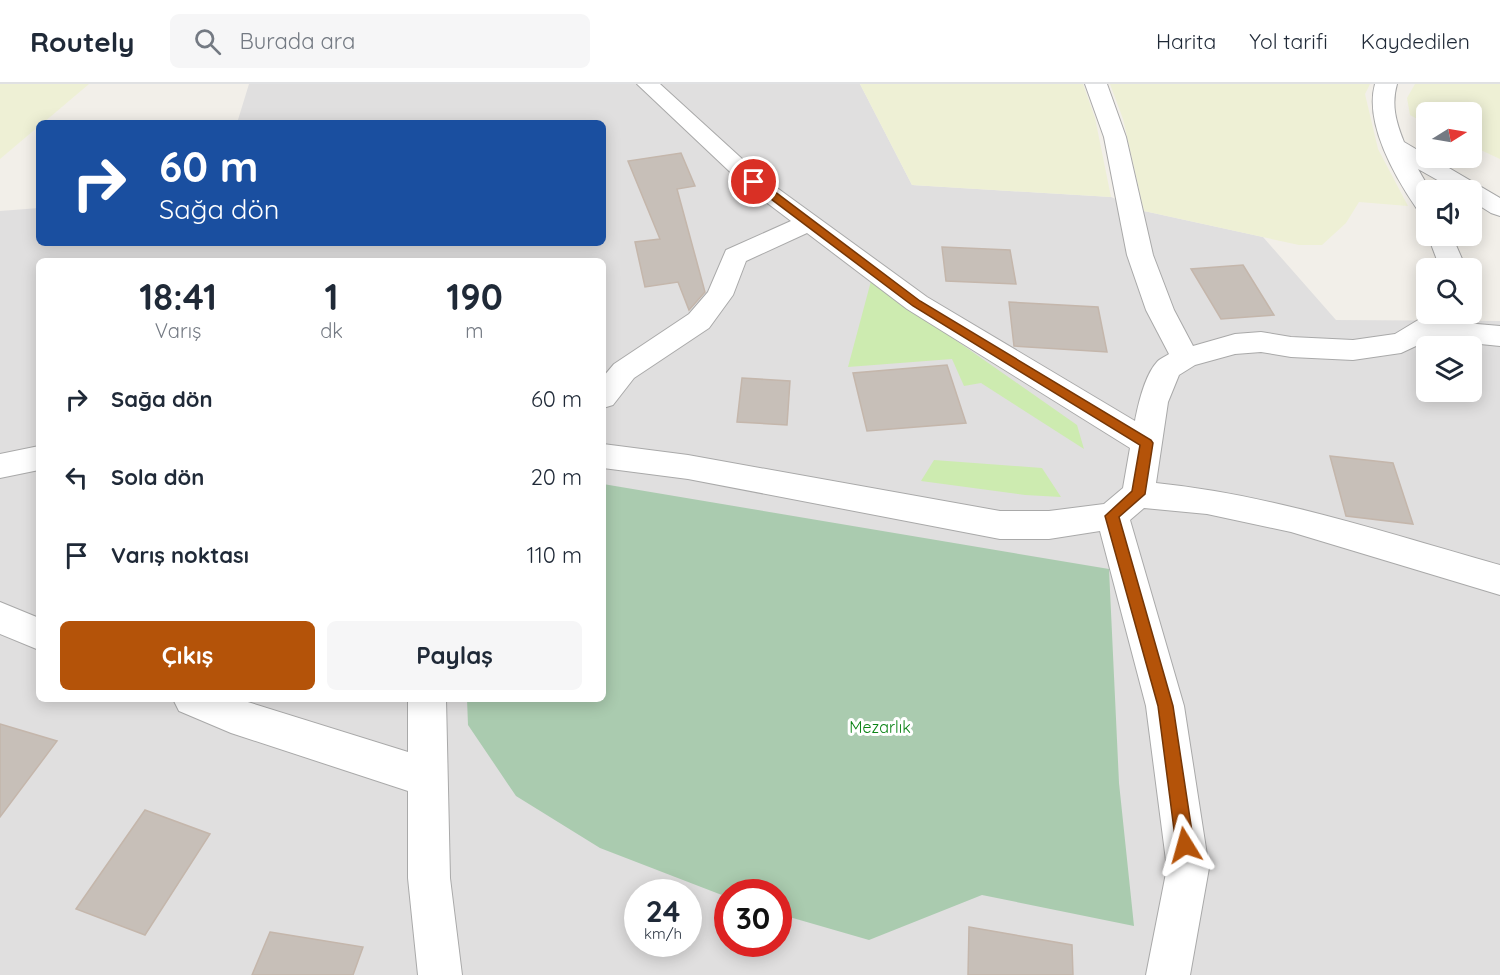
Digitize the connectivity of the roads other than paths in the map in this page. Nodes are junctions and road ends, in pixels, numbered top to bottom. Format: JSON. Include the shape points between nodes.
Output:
{"nodes":[{"id":1,"x":648,"y":84,"type":"edge"},
{"id":2,"x":1096,"y":84,"type":"edge"},
{"id":3,"x":1386,"y":84,"type":"edge"},
{"id":4,"x":1394,"y":145,"type":"junction"},
{"id":5,"x":1453,"y":180,"type":"edge"},
{"id":6,"x":1416,"y":186,"type":"edge"},
{"id":7,"x":1482,"y":197,"type":"edge"},
{"id":8,"x":1500,"y":208,"type":"edge"},
{"id":9,"x":808,"y":223,"type":"junction"},
{"id":10,"x":1431,"y":324,"type":"edge"},
{"id":11,"x":1449,"y":324,"type":"edge"},
{"id":12,"x":1500,"y":336,"type":"edge"},
{"id":13,"x":1185,"y":358,"type":"junction"},
{"id":14,"x":606,"y":393,"type":"edge"},
{"id":15,"x":1146,"y":443,"type":"junction"},
{"id":16,"x":606,"y":456,"type":"edge"},
{"id":17,"x":36,"y":459,"type":"edge"},
{"id":18,"x":0,"y":466,"type":"edge"},
{"id":19,"x":1125,"y":505,"type":"junction"},
{"id":20,"x":1500,"y":580,"type":"edge"},
{"id":21,"x":0,"y":618,"type":"edge"},
{"id":22,"x":36,"y":633,"type":"edge"},
{"id":23,"x":199,"y":702,"type":"edge"},
{"id":24,"x":427,"y":702,"type":"edge"},
{"id":25,"x":426,"y":777,"type":"junction"},
{"id":26,"x":440,"y":975,"type":"edge"},
{"id":27,"x":1168,"y":975,"type":"edge"}],
"edges":[{"from":1,"to":9,"type":"street","via":[[754,182]]},
{"from":2,"to":13,"type":"street","via":[[1115,137],[1140,255],[1160,310]]},
{"from":3,"to":4,"type":"street","via":[[1381,93]]},
{"from":4,"to":5,"type":"street"},
{"from":4,"to":6,"type":"street"},
{"from":7,"to":8,"type":"street"},
{"from":9,"to":14,"type":"street","via":[[735,256],[720,295],[699,321],[624,370]]},
{"from":9,"to":15,"type":"street","via":[[916,303]]},
{"from":10,"to":13,"type":"street","via":[[1401,343],[1353,350],[1261,342],[1235,344]]},
{"from":11,"to":12,"type":"street"},
{"from":13,"to":15,"type":"street","via":[[1167,369],[1153,402]]},
{"from":15,"to":19,"type":"street"},
{"from":16,"to":19,"type":"street","via":[[688,467],[1000,525],[1049,525]]},
{"from":17,"to":18,"type":"street"},
{"from":19,"to":20,"type":"street","via":[[1207,501],[1291,519]]},
{"from":19,"to":27,"type":"street","via":[[1165,706],[1188,868]]},
{"from":21,"to":22,"type":"street"},
{"from":23,"to":25,"type":"street"},
{"from":24,"to":25,"type":"street"},
{"from":25,"to":26,"type":"street","via":[[429,878]]}]}
